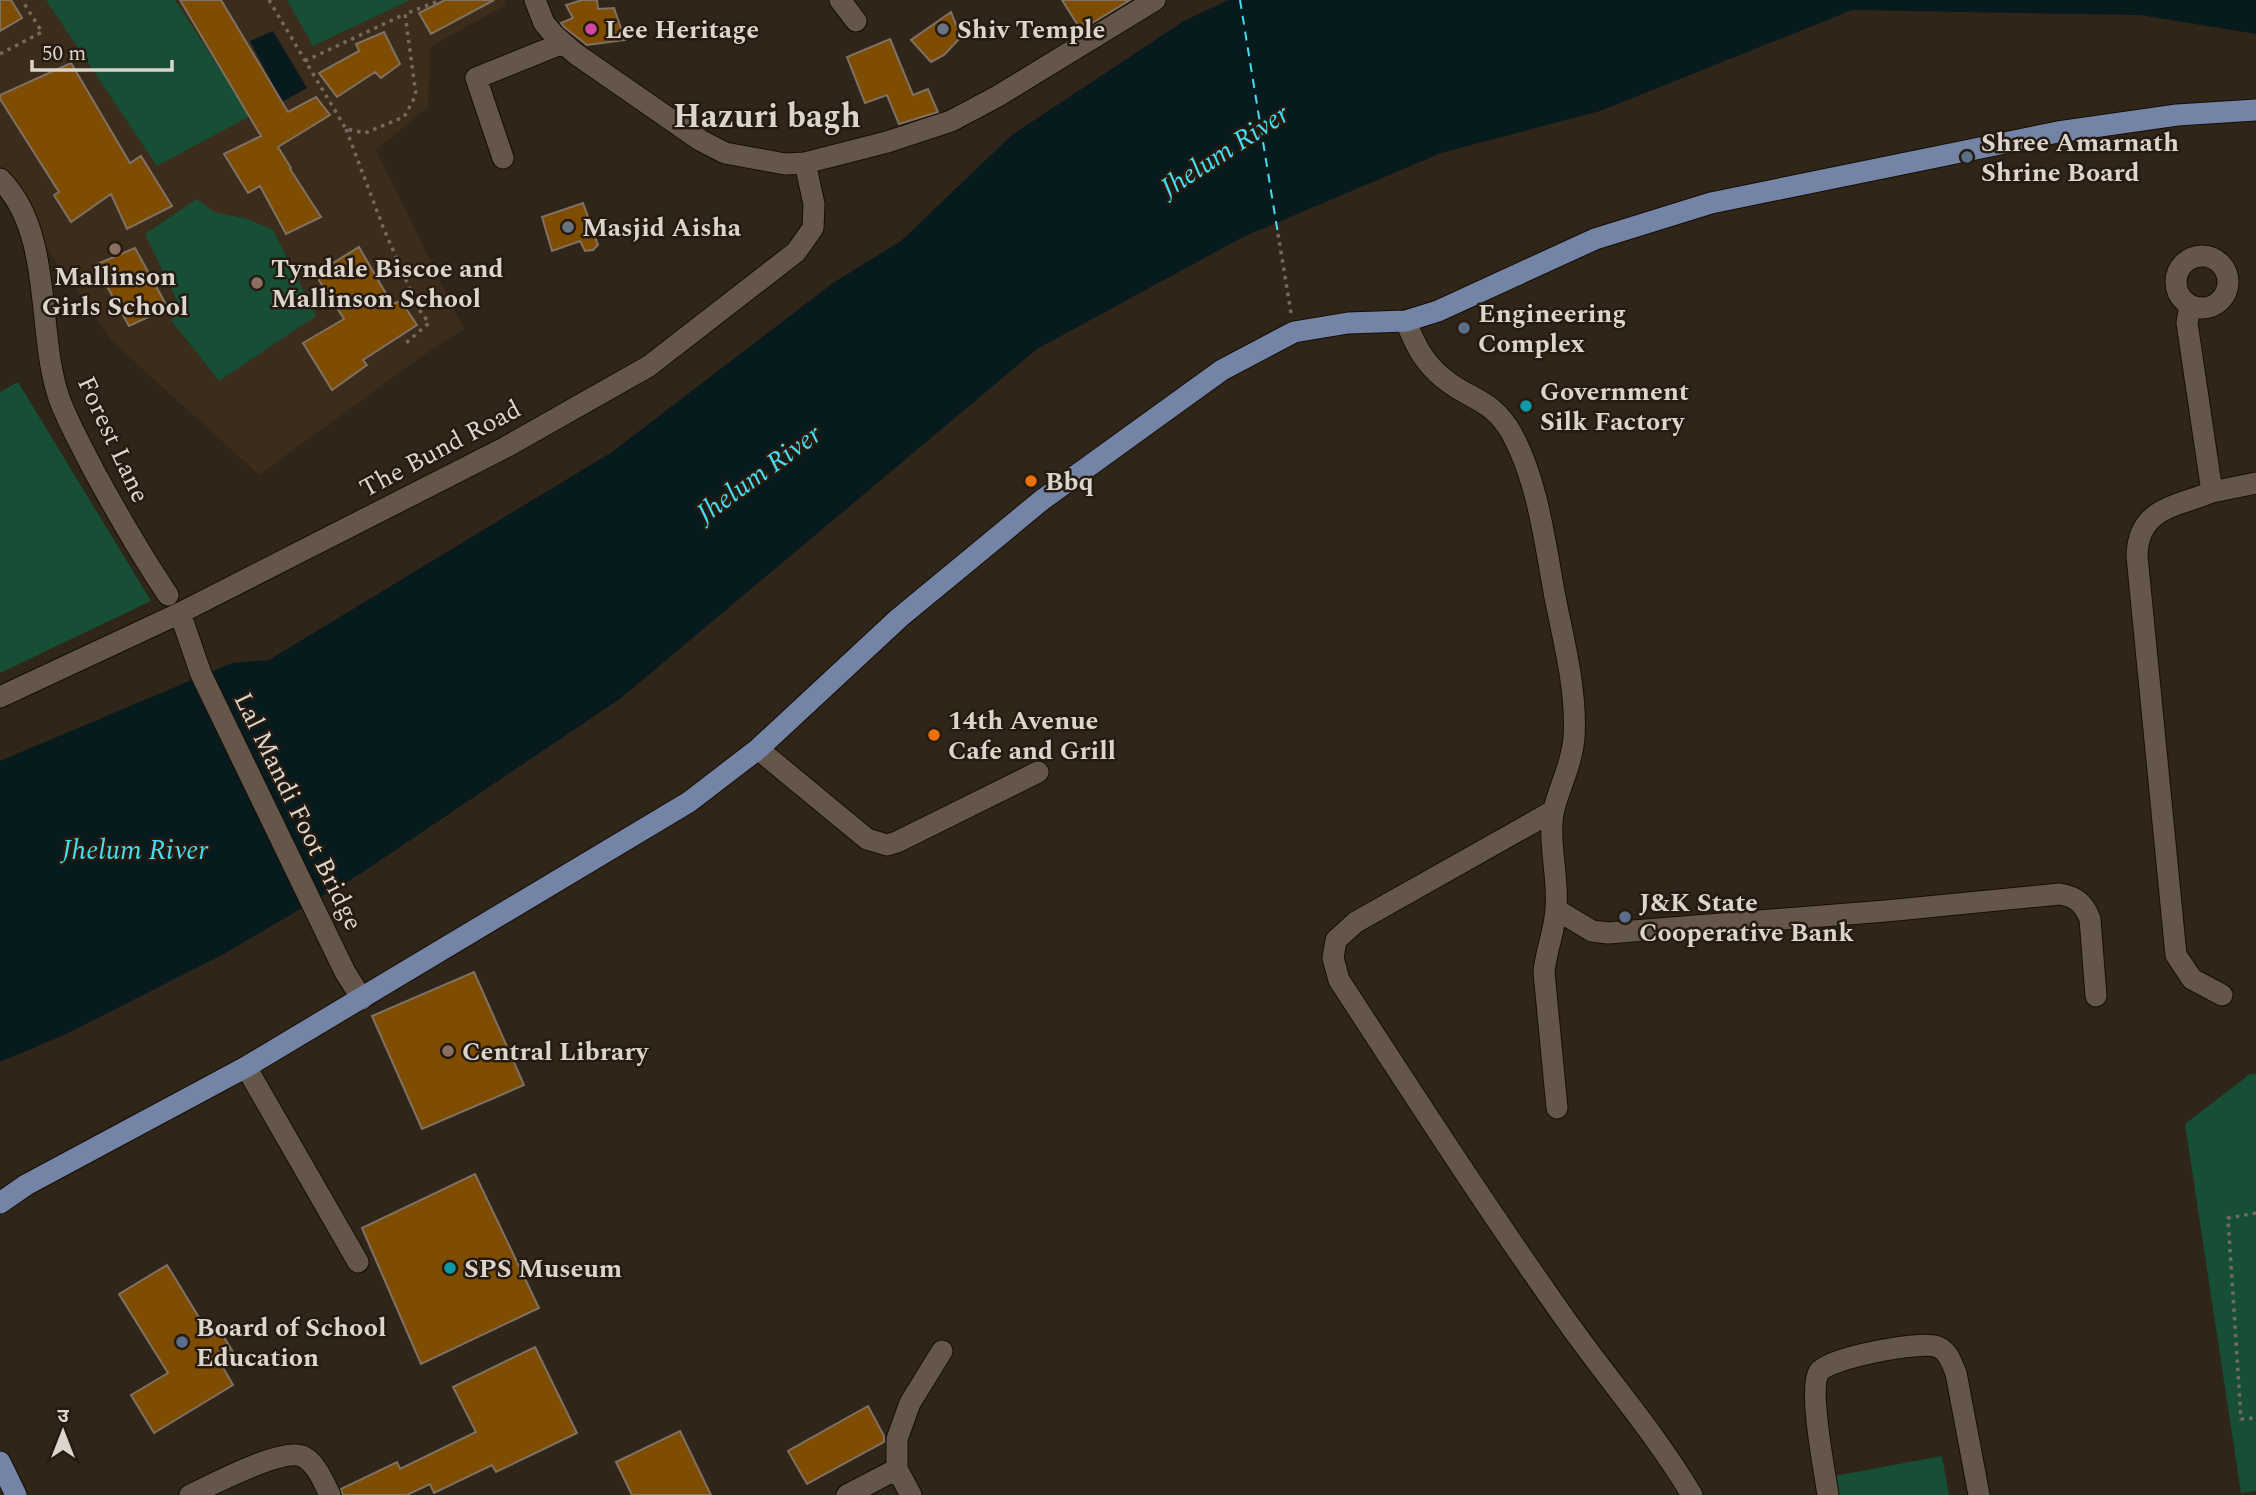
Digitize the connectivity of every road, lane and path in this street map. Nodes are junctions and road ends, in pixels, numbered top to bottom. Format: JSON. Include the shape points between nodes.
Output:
{"nodes":[{"id":1,"x":22,"y":0,"type":"edge"},
{"id":2,"x":269,"y":0,"type":"edge"},
{"id":3,"x":441,"y":0,"type":"edge"},
{"id":4,"x":535,"y":0,"type":"edge"},
{"id":5,"x":840,"y":0,"type":"edge"},
{"id":6,"x":1155,"y":0,"type":"edge"},
{"id":7,"x":405,"y":14,"type":"junction"},
{"id":8,"x":856,"y":21,"type":"dead end"},
{"id":9,"x":563,"y":43,"type":"junction"},
{"id":10,"x":0,"y":54,"type":"edge"},
{"id":11,"x":305,"y":61,"type":"junction"},
{"id":12,"x":2256,"y":110,"type":"edge"},
{"id":13,"x":346,"y":129,"type":"junction"},
{"id":14,"x":503,"y":158,"type":"dead end"},
{"id":15,"x":805,"y":163,"type":"junction"},
{"id":16,"x":0,"y":179,"type":"edge"},
{"id":17,"x":1278,"y":234,"type":"dead end"},
{"id":18,"x":2190,"y":305,"type":"dead end"},
{"id":19,"x":1406,"y":321,"type":"junction"},
{"id":20,"x":1294,"y":332,"type":"junction"},
{"id":21,"x":406,"y":344,"type":"dead end"},
{"id":22,"x":2256,"y":483,"type":"edge"},
{"id":23,"x":2212,"y":492,"type":"junction"},
{"id":24,"x":174,"y":604,"type":"junction"},
{"id":25,"x":201,"y":674,"type":"joint"},
{"id":26,"x":0,"y":697,"type":"edge"},
{"id":27,"x":758,"y":749,"type":"junction"},
{"id":28,"x":1038,"y":772,"type":"dead end"},
{"id":29,"x":1553,"y":811,"type":"junction"},
{"id":30,"x":1556,"y":910,"type":"junction"},
{"id":31,"x":2222,"y":995,"type":"dead end"},
{"id":32,"x":2096,"y":996,"type":"dead end"},
{"id":33,"x":362,"y":999,"type":"junction"},
{"id":34,"x":246,"y":1067,"type":"junction"},
{"id":35,"x":1557,"y":1108,"type":"dead end"},
{"id":36,"x":26,"y":1185,"type":"junction"},
{"id":37,"x":0,"y":1190,"type":"edge"},
{"id":38,"x":0,"y":1203,"type":"edge"},
{"id":39,"x":2256,"y":1213,"type":"edge"},
{"id":40,"x":358,"y":1262,"type":"dead end"},
{"id":41,"x":942,"y":1351,"type":"dead end"},
{"id":42,"x":2256,"y":1418,"type":"edge"},
{"id":43,"x":0,"y":1462,"type":"edge"},
{"id":44,"x":897,"y":1469,"type":"junction"},
{"id":45,"x":16,"y":1495,"type":"edge"},
{"id":46,"x":190,"y":1495,"type":"edge"},
{"id":47,"x":330,"y":1495,"type":"edge"},
{"id":48,"x":847,"y":1495,"type":"edge"},
{"id":49,"x":911,"y":1495,"type":"edge"},
{"id":50,"x":1692,"y":1495,"type":"edge"},
{"id":51,"x":1828,"y":1495,"type":"edge"},
{"id":52,"x":1979,"y":1495,"type":"edge"}],
"edges":[{"from":1,"to":10,"type":"path","via":[[43,32]]},
{"from":2,"to":11,"type":"path"},
{"from":3,"to":7,"type":"path"},
{"from":4,"to":9,"type":"street","via":[[544,23]]},
{"from":5,"to":8,"type":"street"},
{"from":6,"to":15,"type":"street","via":[[951,121]]},
{"from":7,"to":11,"type":"path"},
{"from":7,"to":13,"type":"path","via":[[416,95],[404,117],[365,133]]},
{"from":9,"to":14,"type":"street","via":[[476,78]]},
{"from":9,"to":15,"type":"street","via":[[661,114],[725,153]]},
{"from":11,"to":13,"type":"path"},
{"from":12,"to":19,"type":"main road","via":[[2177,115],[2058,132],[1711,203],[1595,240]]},
{"from":13,"to":21,"type":"path","via":[[383,227],[429,323]]},
{"from":15,"to":24,"type":"street","name":"The Bund Road","via":[[814,204],[813,228],[796,252],[649,366],[506,447]]},
{"from":16,"to":24,"type":"street","name":"Forest Lane","via":[[23,213],[37,256],[59,398],[127,533]]},
{"from":17,"to":20,"type":"path"},
{"from":18,"to":23,"type":"street","via":[[2187,323]]},
{"from":19,"to":20,"type":"main road","via":[[1348,323]]},
{"from":19,"to":29,"type":"street","via":[[1429,366],[1495,411],[1512,434],[1531,481],[1573,708],[1570,763]]},
{"from":20,"to":27,"type":"main road","via":[[1222,370],[1042,499],[899,618]]},
{"from":22,"to":23,"type":"street"},
{"from":23,"to":31,"type":"street","via":[[2151,517],[2139,536],[2137,556],[2176,955],[2192,979]]},
{"from":24,"to":25,"type":"street","name":"Forest Lane"},
{"from":24,"to":26,"type":"street","name":"The Bund Road"},
{"from":25,"to":33,"type":"street","name":"Lal Mandi Foot Bridge"},
{"from":27,"to":28,"type":"street","via":[[867,839],[887,845]]},
{"from":27,"to":33,"type":"main road","via":[[689,802]]},
{"from":29,"to":30,"type":"street"},
{"from":29,"to":50,"type":"street","via":[[1356,922],[1336,940],[1333,958],[1339,980],[1450,1150]]},
{"from":30,"to":32,"type":"street","via":[[1592,931],[1608,933],[2070,896],[2086,909],[2090,919]]},
{"from":30,"to":35,"type":"street","via":[[1544,972]]},
{"from":33,"to":34,"type":"main road"},
{"from":34,"to":36,"type":"main road"},
{"from":34,"to":40,"type":"street"},
{"from":36,"to":37,"type":"main road"},
{"from":36,"to":38,"type":"main road"},
{"from":39,"to":42,"type":"path","via":[[2228,1219],[2241,1419]]},
{"from":41,"to":44,"type":"street","via":[[910,1403],[897,1439]]},
{"from":43,"to":45,"type":"main road"},
{"from":44,"to":48,"type":"street"},
{"from":44,"to":49,"type":"street"},
{"from":46,"to":47,"type":"street","via":[[291,1455],[310,1463]]},
{"from":51,"to":52,"type":"street","via":[[1816,1411],[1818,1373],[1840,1361],[1922,1345],[1943,1351],[1956,1373]]}]}
